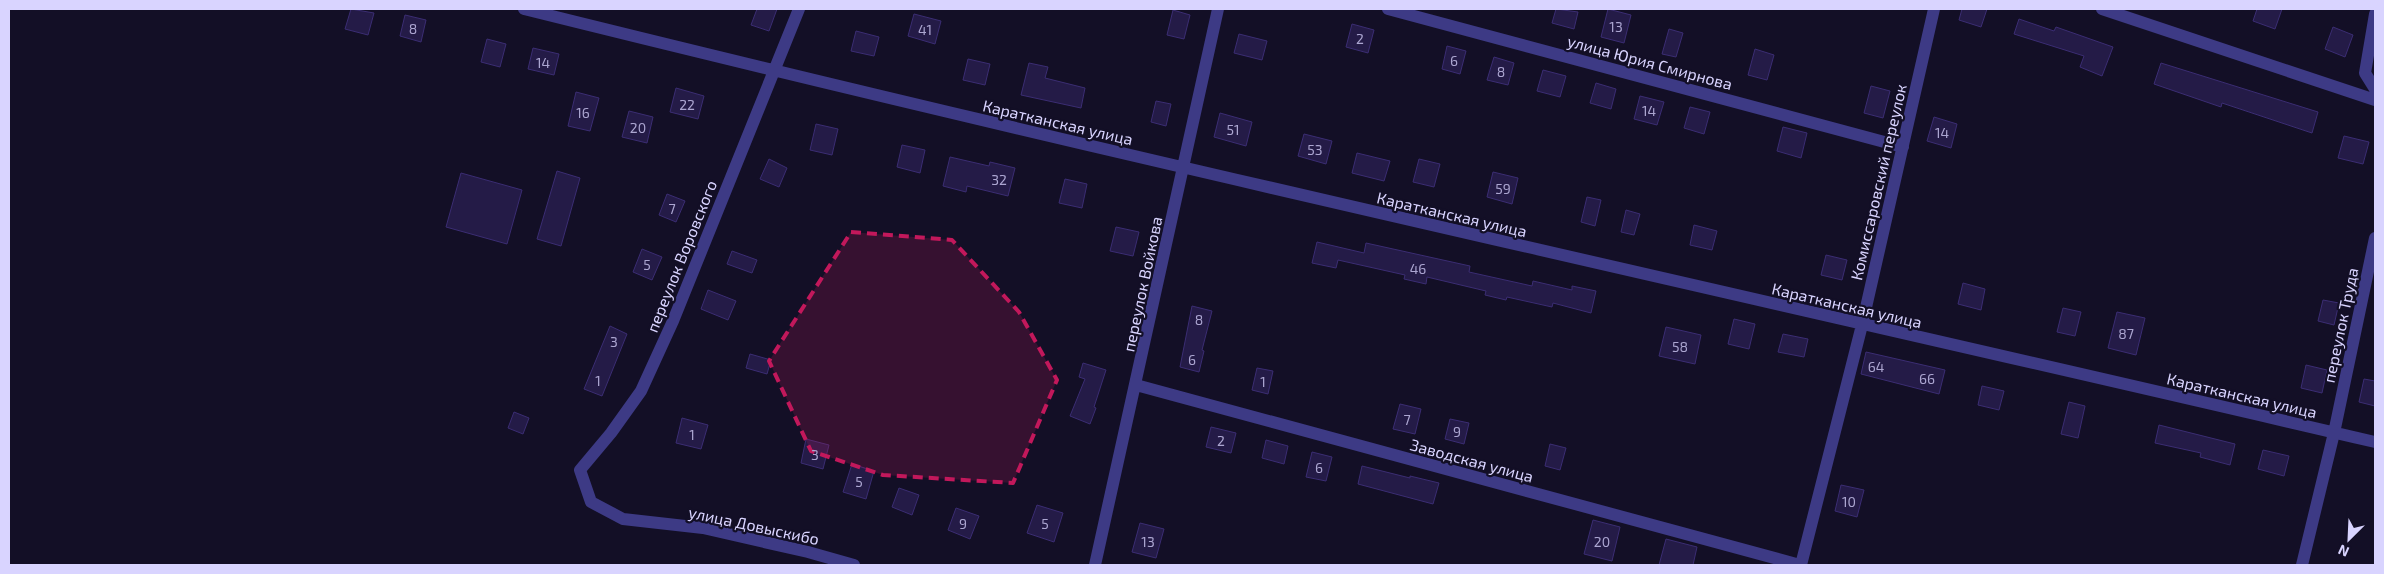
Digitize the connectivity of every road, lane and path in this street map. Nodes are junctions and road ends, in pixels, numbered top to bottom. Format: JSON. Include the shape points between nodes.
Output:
{"nodes":[{"id":1,"x":524,"y":9,"type":"edge"},
{"id":2,"x":799,"y":9,"type":"edge"},
{"id":3,"x":1218,"y":9,"type":"edge"},
{"id":4,"x":1388,"y":9,"type":"edge"},
{"id":5,"x":1934,"y":9,"type":"edge"},
{"id":6,"x":2102,"y":9,"type":"edge"},
{"id":7,"x":2375,"y":14,"type":"edge"},
{"id":8,"x":773,"y":71,"type":"junction"},
{"id":9,"x":2375,"y":89,"type":"edge"},
{"id":10,"x":2375,"y":100,"type":"edge"},
{"id":11,"x":1903,"y":147,"type":"junction"},
{"id":12,"x":1184,"y":168,"type":"junction"},
{"id":13,"x":2375,"y":238,"type":"edge"},
{"id":14,"x":1862,"y":325,"type":"junction"},
{"id":15,"x":1136,"y":385,"type":"junction"},
{"id":16,"x":2334,"y":433,"type":"junction"},
{"id":17,"x":2375,"y":442,"type":"edge"},
{"id":18,"x":591,"y":502,"type":"joint"},
{"id":19,"x":854,"y":565,"type":"edge"},
{"id":20,"x":1096,"y":565,"type":"edge"},
{"id":21,"x":1800,"y":565,"type":"edge"},
{"id":22,"x":2302,"y":565,"type":"edge"}],
"edges":[{"from":1,"to":8,"type":"street","name":"Каратканская улица"},
{"from":2,"to":8,"type":"street","name":"переулок Воровского"},
{"from":3,"to":12,"type":"street","name":"переулок Войкова"},
{"from":4,"to":11,"type":"street","name":"улица Юрия Смирнова"},
{"from":5,"to":11,"type":"street","name":"Комиссаровский переулок"},
{"from":6,"to":10,"type":"street"},
{"from":7,"to":9,"type":"street","via":[[2365,73]]},
{"from":8,"to":12,"type":"street","name":"Каратканская улица"},
{"from":8,"to":18,"type":"street","name":"переулок Воровского","via":[[673,321],[641,391],[611,434],[580,470]]},
{"from":11,"to":14,"type":"street","name":"Комиссаровский переулок"},
{"from":12,"to":14,"type":"street","name":"Каратканская улица"},
{"from":12,"to":15,"type":"street","name":"переулок Войкова"},
{"from":13,"to":16,"type":"street","name":"переулок Труда"},
{"from":14,"to":16,"type":"street","name":"Каратканская улица"},
{"from":14,"to":21,"type":"street","name":"Комиссаровский переулок"},
{"from":15,"to":20,"type":"street","name":"переулок Войкова"},
{"from":15,"to":21,"type":"street","name":"Заводская улица"},
{"from":16,"to":17,"type":"street","name":"Каратканская улица"},
{"from":16,"to":22,"type":"street","name":"переулок Труда"},
{"from":18,"to":19,"type":"street","name":"улица Довыскибо","via":[[623,519],[703,528]]}]}
